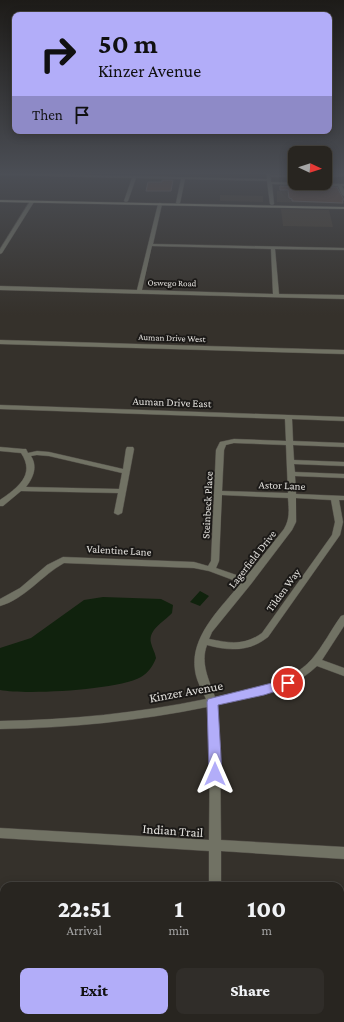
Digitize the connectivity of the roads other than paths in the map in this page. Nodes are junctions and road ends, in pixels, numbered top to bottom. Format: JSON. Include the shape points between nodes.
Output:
{"nodes":[{"id":1,"x":21,"y":220,"type":"edge"},
{"id":2,"x":156,"y":220,"type":"edge"},
{"id":3,"x":150,"y":245,"type":"junction"},
{"id":4,"x":273,"y":248,"type":"junction"},
{"id":5,"x":344,"y":249,"type":"edge"},
{"id":6,"x":0,"y":253,"type":"edge"},
{"id":7,"x":0,"y":288,"type":"edge"},
{"id":8,"x":139,"y":291,"type":"junction"},
{"id":9,"x":276,"y":295,"type":"junction"},
{"id":10,"x":344,"y":296,"type":"edge"},
{"id":11,"x":0,"y":342,"type":"edge"},
{"id":12,"x":344,"y":352,"type":"edge"},
{"id":13,"x":0,"y":408,"type":"edge"},
{"id":14,"x":288,"y":417,"type":"junction"},
{"id":15,"x":344,"y":419,"type":"edge"},
{"id":16,"x":289,"y":442,"type":"junction"},
{"id":17,"x":344,"y":445,"type":"edge"},
{"id":18,"x":0,"y":449,"type":"edge"},
{"id":19,"x":130,"y":449,"type":"dead end"},
{"id":20,"x":26,"y":456,"type":"junction"},
{"id":21,"x":291,"y":462,"type":"junction"},
{"id":22,"x":344,"y":464,"type":"edge"},
{"id":23,"x":126,"y":472,"type":"junction"},
{"id":24,"x":292,"y":474,"type":"junction"},
{"id":25,"x":344,"y":476,"type":"edge"},
{"id":26,"x":21,"y":489,"type":"junction"},
{"id":27,"x":122,"y":491,"type":"junction"},
{"id":28,"x":218,"y":493,"type":"junction"},
{"id":29,"x":292,"y":496,"type":"junction"},
{"id":30,"x":340,"y":498,"type":"edge"},
{"id":31,"x":0,"y":504,"type":"edge"},
{"id":32,"x":118,"y":513,"type":"dead end"},
{"id":33,"x":342,"y":522,"type":"edge"},
{"id":34,"x":211,"y":569,"type":"junction"},
{"id":35,"x":248,"y":582,"type":"junction"},
{"id":36,"x":0,"y":602,"type":"edge"},
{"id":37,"x":344,"y":618,"type":"edge"},
{"id":38,"x":203,"y":641,"type":"junction"},
{"id":39,"x":317,"y":662,"type":"junction"},
{"id":40,"x":344,"y":672,"type":"edge"},
{"id":41,"x":212,"y":702,"type":"junction"},
{"id":42,"x":0,"y":725,"type":"edge"},
{"id":43,"x":0,"y":834,"type":"edge"},
{"id":44,"x":215,"y":847,"type":"junction"},
{"id":45,"x":344,"y":853,"type":"edge"},
{"id":46,"x":214,"y":882,"type":"edge"}],
"edges":[{"from":1,"to":6,"type":"street"},
{"from":2,"to":3,"type":"street"},
{"from":3,"to":4,"type":"street"},
{"from":3,"to":8,"type":"street"},
{"from":4,"to":5,"type":"street"},
{"from":4,"to":9,"type":"street"},
{"from":7,"to":8,"type":"street","name":"Oswego Road"},
{"from":8,"to":9,"type":"street","name":"Oswego Road"},
{"from":9,"to":10,"type":"street","name":"Oswego Road"},
{"from":11,"to":12,"type":"street","name":"Auman Drive West"},
{"from":13,"to":14,"type":"street","name":"Auman Drive East"},
{"from":14,"to":15,"type":"street","name":"Auman Drive East"},
{"from":14,"to":16,"type":"street","name":"Lagerfield Drive"},
{"from":16,"to":17,"type":"street"},
{"from":16,"to":21,"type":"street","name":"Lagerfield Drive"},
{"from":16,"to":28,"type":"street","name":"Steinbeck Place","via":[[225,443],[220,450]]},
{"from":18,"to":20,"type":"street","via":[[23,451]]},
{"from":19,"to":23,"type":"street"},
{"from":20,"to":23,"type":"street","via":[[37,453],[49,454]]},
{"from":20,"to":26,"type":"street","via":[[31,468],[30,475]]},
{"from":21,"to":22,"type":"street"},
{"from":21,"to":24,"type":"street","name":"Lagerfield Drive"},
{"from":23,"to":27,"type":"street"},
{"from":24,"to":25,"type":"street"},
{"from":24,"to":29,"type":"street","name":"Lagerfield Drive"},
{"from":26,"to":27,"type":"street"},
{"from":26,"to":31,"type":"street"},
{"from":27,"to":32,"type":"street"},
{"from":28,"to":29,"type":"street","name":"Astor Lane"},
{"from":28,"to":34,"type":"street","name":"Steinbeck Place","via":[[215,561]]},
{"from":29,"to":30,"type":"street","name":"Astor Lane"},
{"from":29,"to":35,"type":"street","name":"Lagerfield Drive","via":[[293,514],[288,530]]},
{"from":30,"to":33,"type":"street","name":"Tilden Way"},
{"from":33,"to":38,"type":"street","name":"Tilden Way","via":[[330,544],[262,638],[252,644],[238,647]]},
{"from":34,"to":35,"type":"street","name":"Valentine Lane"},
{"from":34,"to":36,"type":"street","name":"Valentine Lane","via":[[194,565],[62,560],[23,590]]},
{"from":35,"to":38,"type":"street","name":"Lagerfield Drive","via":[[208,631]]},
{"from":37,"to":39,"type":"street","name":"Kinzer Avenue"},
{"from":38,"to":41,"type":"street","name":"Lagerfield Drive","via":[[198,659]]},
{"from":39,"to":40,"type":"street"},
{"from":39,"to":41,"type":"street","name":"Kinzer Avenue","via":[[300,676],[282,685]]},
{"from":41,"to":42,"type":"street","name":"Kinzer Avenue","via":[[58,725]]},
{"from":41,"to":44,"type":"street","name":"Lagerfield Drive","via":[[215,746]]},
{"from":43,"to":44,"type":"street","name":"Indian Trail"},
{"from":44,"to":45,"type":"street","name":"Indian Trail"},
{"from":44,"to":46,"type":"street","name":"Lagerfield Drive"}]}
